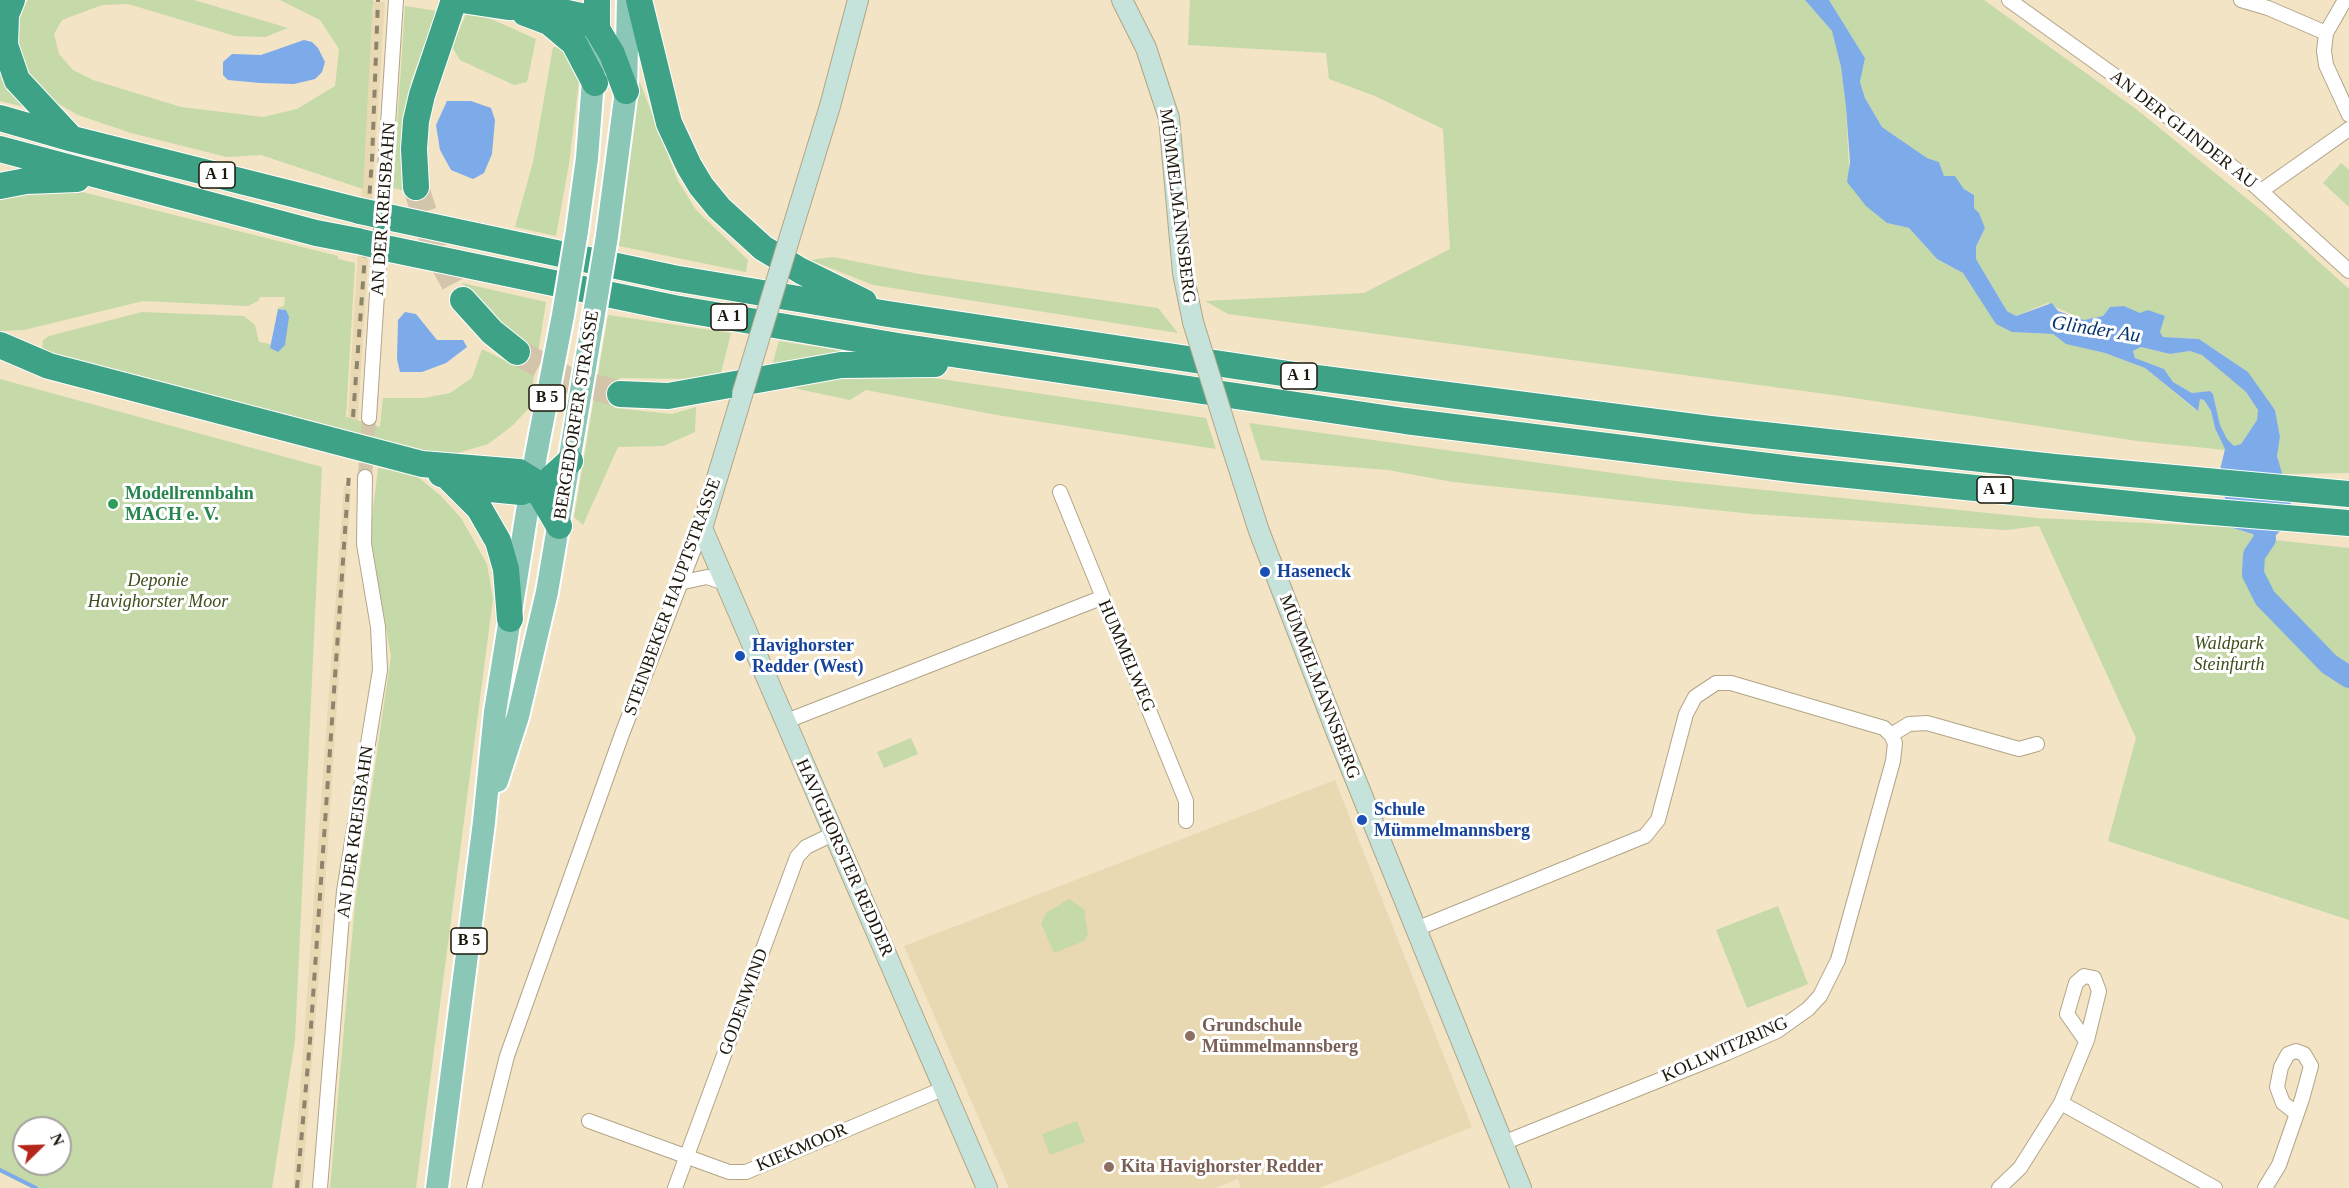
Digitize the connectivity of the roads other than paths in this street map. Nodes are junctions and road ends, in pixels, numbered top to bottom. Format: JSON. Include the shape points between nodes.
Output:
{"nodes":[{"id":1,"x":12,"y":0,"type":"edge"},
{"id":2,"x":396,"y":0,"type":"edge"},
{"id":3,"x":463,"y":0,"type":"edge"},
{"id":4,"x":597,"y":0,"type":"edge"},
{"id":5,"x":628,"y":0,"type":"edge"},
{"id":6,"x":639,"y":0,"type":"edge"},
{"id":7,"x":858,"y":0,"type":"edge"},
{"id":8,"x":1122,"y":0,"type":"edge"},
{"id":9,"x":2009,"y":0,"type":"edge"},
{"id":10,"x":2241,"y":0,"type":"edge"},
{"id":11,"x":2345,"y":0,"type":"edge"},
{"id":12,"x":519,"y":4,"type":"edge"},
{"id":13,"x":597,"y":29,"type":"junction"},
{"id":14,"x":2326,"y":33,"type":"junction"},
{"id":15,"x":595,"y":83,"type":"junction"},
{"id":16,"x":626,"y":91,"type":"junction"},
{"id":17,"x":2349,"y":115,"type":"edge"},
{"id":18,"x":0,"y":118,"type":"edge"},
{"id":19,"x":2349,"y":129,"type":"edge"},
{"id":20,"x":73,"y":139,"type":"junction"},
{"id":21,"x":0,"y":149,"type":"edge"},
{"id":22,"x":101,"y":178,"type":"junction"},
{"id":23,"x":0,"y":186,"type":"edge"},
{"id":24,"x":416,"y":187,"type":"tunnel mouth"},
{"id":25,"x":2261,"y":191,"type":"junction"},
{"id":26,"x":2349,"y":271,"type":"edge"},
{"id":27,"x":463,"y":300,"type":"tunnel mouth"},
{"id":28,"x":888,"y":314,"type":"junction"},
{"id":29,"x":0,"y":345,"type":"edge"},
{"id":30,"x":517,"y":352,"type":"tunnel mouth"},
{"id":31,"x":1009,"y":363,"type":"junction"},
{"id":32,"x":620,"y":394,"type":"tunnel mouth"},
{"id":33,"x":369,"y":418,"type":"tunnel mouth"},
{"id":34,"x":570,"y":461,"type":"junction"},
{"id":35,"x":422,"y":464,"type":"junction"},
{"id":36,"x":365,"y":477,"type":"tunnel mouth"},
{"id":37,"x":450,"y":478,"type":"junction"},
{"id":38,"x":534,"y":486,"type":"junction"},
{"id":39,"x":1060,"y":492,"type":"dead end"},
{"id":40,"x":2349,"y":494,"type":"edge"},
{"id":41,"x":2349,"y":523,"type":"edge"},
{"id":42,"x":559,"y":526,"type":"junction"},
{"id":43,"x":702,"y":528,"type":"junction"},
{"id":44,"x":679,"y":583,"type":"junction"},
{"id":45,"x":725,"y":583,"type":"junction"},
{"id":46,"x":1101,"y":598,"type":"junction"},
{"id":47,"x":510,"y":619,"type":"junction"},
{"id":48,"x":784,"y":722,"type":"junction"},
{"id":49,"x":1891,"y":735,"type":"junction"},
{"id":50,"x":2037,"y":744,"type":"dead end"},
{"id":51,"x":1186,"y":821,"type":"dead end"},
{"id":52,"x":484,"y":822,"type":"junction"},
{"id":53,"x":833,"y":834,"type":"junction"},
{"id":54,"x":1416,"y":928,"type":"junction"},
{"id":55,"x":2086,"y":1041,"type":"dead end"},
{"id":56,"x":945,"y":1088,"type":"junction"},
{"id":57,"x":2061,"y":1103,"type":"junction"},
{"id":58,"x":2296,"y":1113,"type":"dead end"},
{"id":59,"x":589,"y":1121,"type":"dead end"},
{"id":60,"x":1503,"y":1143,"type":"junction"},
{"id":61,"x":687,"y":1158,"type":"junction"},
{"id":62,"x":320,"y":1188,"type":"edge"},
{"id":63,"x":437,"y":1188,"type":"edge"},
{"id":64,"x":474,"y":1188,"type":"edge"},
{"id":65,"x":675,"y":1188,"type":"edge"},
{"id":66,"x":987,"y":1188,"type":"edge"},
{"id":67,"x":1521,"y":1188,"type":"edge"},
{"id":68,"x":1999,"y":1188,"type":"edge"},
{"id":69,"x":2215,"y":1188,"type":"edge"},
{"id":70,"x":2265,"y":1188,"type":"edge"}],
"edges":[{"from":1,"to":20,"type":"highway","via":[[6,15],[5,45],[17,80]]},
{"from":2,"to":33,"type":"street","name":"AN DER KREISBAHN"},
{"from":3,"to":12,"type":"highway"},
{"from":3,"to":24,"type":"highway","via":[[422,95],[416,121]]},
{"from":4,"to":13,"type":"highway","name":"BERGEDORFER STRASSE","number":"B 5"},
{"from":5,"to":16,"type":"main road","name":"BERGEDORFER STRASSE","number":"B 5"},
{"from":6,"to":28,"type":"highway","via":[[669,123],[688,166],[719,208],[763,248]]},
{"from":7,"to":43,"type":"street","name":"STEINBEKER HAUPTSTRASSE","bridge":true,"via":[[830,106]]},
{"from":8,"to":54,"type":"street","name":"MÜMMELMANNSBERG","bridge":true,"via":[[1146,48],[1169,118],[1183,273],[1193,321],[1230,441],[1259,531]]},
{"from":9,"to":25,"type":"street","name":"AN DER GLINDER AU","via":[[2122,81]]},
{"from":10,"to":14,"type":"street"},
{"from":11,"to":14,"type":"street"},
{"from":12,"to":13,"type":"highway","via":[[581,16]]},
{"from":12,"to":15,"type":"highway","via":[[563,32],[581,53]]},
{"from":13,"to":15,"type":"main road","name":"BERGEDORFER STRASSE","number":"B 5"},
{"from":13,"to":16,"type":"highway"},
{"from":14,"to":17,"type":"street","via":[[2326,65]]},
{"from":15,"to":38,"type":"main road","name":"BERGEDORFER STRASSE","number":"B 5","bridge":true,"via":[[577,231]]},
{"from":16,"to":34,"type":"main road","name":"BERGEDORFER STRASSE","number":"B 5","bridge":true},
{"from":18,"to":20,"type":"highway","number":"A 1"},
{"from":19,"to":25,"type":"street"},
{"from":20,"to":28,"type":"highway","number":"A 1","bridge":true,"via":[[392,218],[673,278]]},
{"from":21,"to":22,"type":"highway","number":"A 1"},
{"from":22,"to":23,"type":"highway"},
{"from":22,"to":31,"type":"highway","number":"A 1","bridge":true,"via":[[316,233],[674,308]]},
{"from":25,"to":26,"type":"street","name":"AN DER GLINDER AU"},
{"from":27,"to":30,"type":"highway"},
{"from":28,"to":40,"type":"highway","number":"A 1","via":[[1295,375],[1710,429]]},
{"from":29,"to":35,"type":"highway","via":[[49,366]]},
{"from":31,"to":32,"type":"highway","via":[[841,365],[668,396]]},
{"from":31,"to":41,"type":"highway","number":"A 1","via":[[1405,421],[1707,458],[2189,510]]},
{"from":34,"to":38,"type":"highway","via":[[556,476]]},
{"from":34,"to":42,"type":"main road","name":"BERGEDORFER STRASSE","number":"B 5"},
{"from":35,"to":37,"type":"highway"},
{"from":35,"to":38,"type":"highway","via":[[512,470]]},
{"from":36,"to":62,"type":"street","name":"AN DER KREISBAHN","via":[[364,544],[378,627],[380,670],[344,891]]},
{"from":37,"to":38,"type":"highway","via":[[502,492]]},
{"from":37,"to":47,"type":"highway","via":[[479,508],[498,541],[506,569]]},
{"from":38,"to":42,"type":"highway"},
{"from":38,"to":47,"type":"main road","name":"BERGEDORFER STRASSE","number":"B 5"},
{"from":39,"to":46,"type":"street","name":"HUMMELWEG"},
{"from":42,"to":52,"type":"main road","name":"BERGEDORFER STRASSE","number":"B 5","via":[[525,687]]},
{"from":43,"to":44,"type":"street","name":"STEINBEKER HAUPTSTRASSE"},
{"from":43,"to":45,"type":"street","name":"HAVIGHORSTER REDDER"},
{"from":44,"to":45,"type":"street","via":[[707,577]]},
{"from":44,"to":64,"type":"street","name":"STEINBEKER HAUPTSTRASSE","via":[[507,1056]]},
{"from":45,"to":48,"type":"street","name":"HAVIGHORSTER REDDER"},
{"from":46,"to":48,"type":"street"},
{"from":46,"to":51,"type":"street","name":"HUMMELWEG","via":[[1186,801]]},
{"from":47,"to":52,"type":"main road","name":"BERGEDORFER STRASSE","number":"B 5","via":[[495,712]]},
{"from":48,"to":53,"type":"street","name":"HAVIGHORSTER REDDER"},
{"from":49,"to":50,"type":"street","via":[[1909,724],[1927,723],[2019,749]]},
{"from":49,"to":54,"type":"street","via":[[1884,728],[1731,683],[1716,683],[1695,697],[1686,714],[1658,820],[1645,836]]},
{"from":49,"to":60,"type":"street","name":"KOLLWITZRING","via":[[1895,743],[1893,761],[1838,960],[1820,996],[1808,1009],[1777,1031],[1737,1049]]},
{"from":52,"to":63,"type":"main road","name":"BERGEDORFER STRASSE","number":"B 5"},
{"from":53,"to":56,"type":"street","name":"HAVIGHORSTER REDDER"},
{"from":53,"to":61,"type":"street","name":"GODENWIND","via":[[806,847],[797,857]]},
{"from":54,"to":60,"type":"street","name":"MÜMMELMANNSBERG"},
{"from":55,"to":57,"type":"street"},
{"from":56,"to":61,"type":"street","name":"KIEKMOOR","via":[[746,1172],[729,1172]]},
{"from":56,"to":66,"type":"street","name":"HAVIGHORSTER REDDER"},
{"from":57,"to":68,"type":"street","via":[[2020,1168]]},
{"from":57,"to":69,"type":"street"},
{"from":58,"to":70,"type":"street","via":[[2279,1165]]},
{"from":59,"to":61,"type":"street","name":"KIEKMOOR"},
{"from":60,"to":67,"type":"street","name":"MÜMMELMANNSBERG"},
{"from":61,"to":65,"type":"street","name":"GODENWIND"}]}
